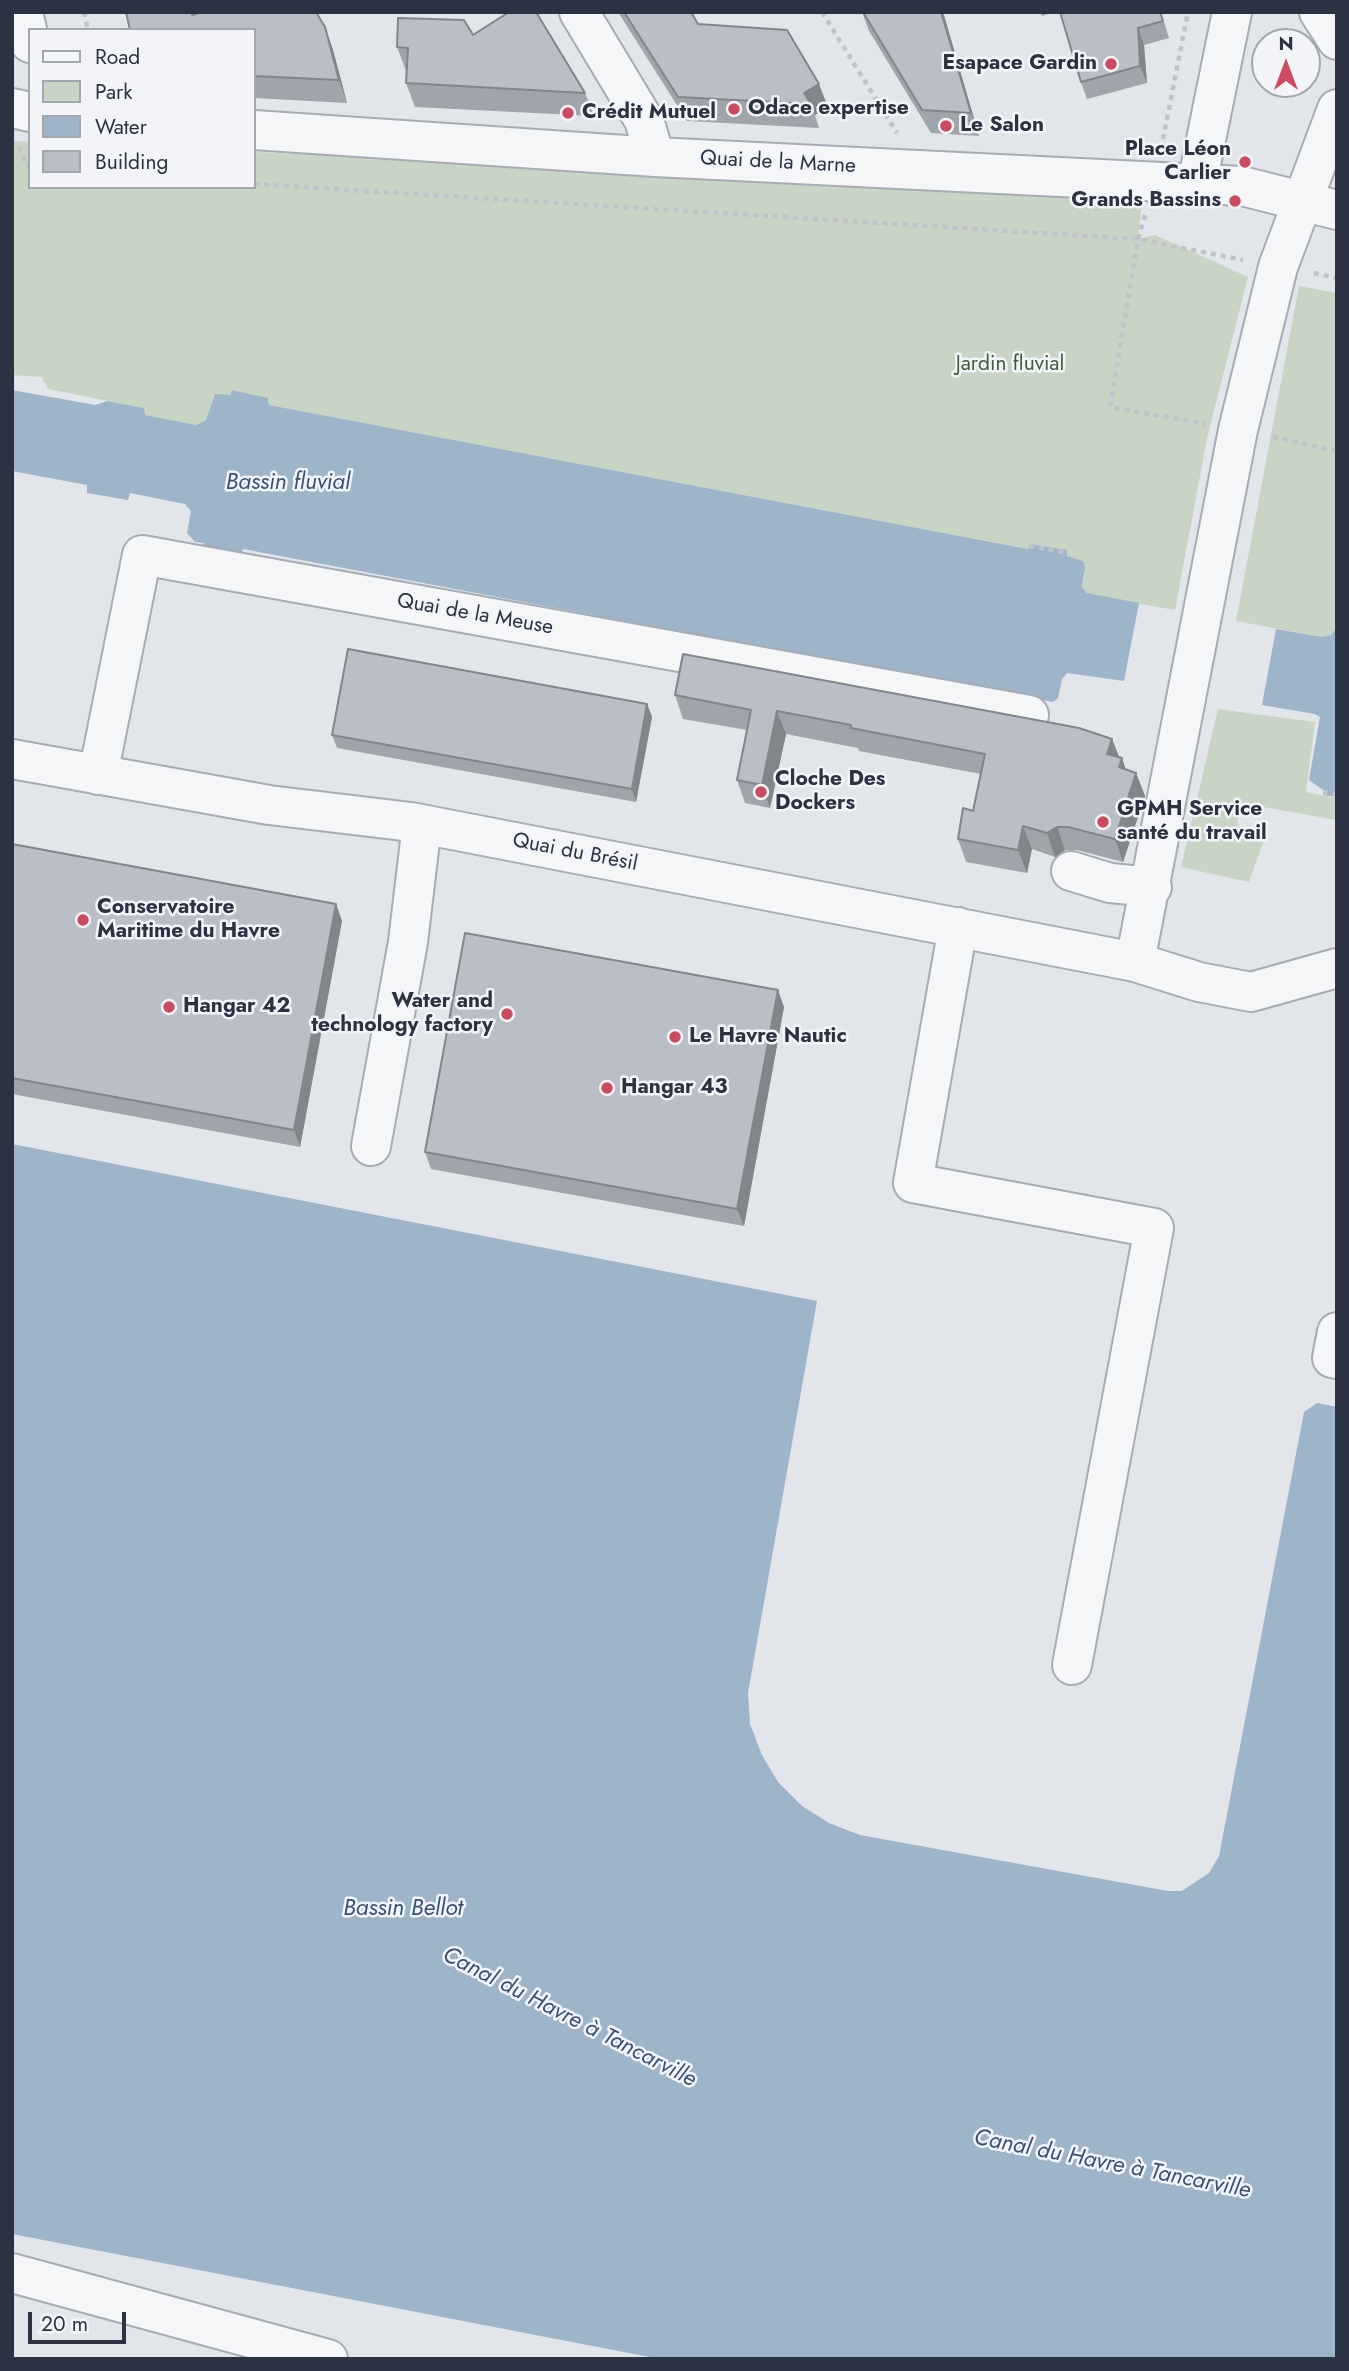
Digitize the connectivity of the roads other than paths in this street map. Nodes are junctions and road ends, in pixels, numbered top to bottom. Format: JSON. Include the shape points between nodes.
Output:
{"nodes":[{"id":1,"x":23,"y":12,"type":"edge"},
{"id":2,"x":579,"y":12,"type":"edge"},
{"id":3,"x":1232,"y":12,"type":"edge"},
{"id":4,"x":1320,"y":12,"type":"edge"},
{"id":5,"x":28,"y":34,"type":"edge"},
{"id":6,"x":1337,"y":40,"type":"edge"},
{"id":7,"x":1337,"y":109,"type":"edge"},
{"id":8,"x":256,"y":130,"type":"edge"},
{"id":9,"x":655,"y":157,"type":"junction"},
{"id":10,"x":1197,"y":184,"type":"junction"},
{"id":11,"x":1319,"y":205,"type":"edge"},
{"id":12,"x":1029,"y":715,"type":"dead end"},
{"id":13,"x":12,"y":759,"type":"edge"},
{"id":14,"x":98,"y":775,"type":"junction"},
{"id":15,"x":422,"y":824,"type":"junction"},
{"id":16,"x":1071,"y":872,"type":"dead end"},
{"id":17,"x":1152,"y":887,"type":"junction"},
{"id":18,"x":958,"y":928,"type":"junction"},
{"id":19,"x":1136,"y":962,"type":"junction"},
{"id":20,"x":1337,"y":968,"type":"edge"},
{"id":21,"x":371,"y":1146,"type":"dead end"},
{"id":22,"x":1072,"y":1665,"type":"dead end"},
{"id":23,"x":12,"y":2273,"type":"edge"},
{"id":24,"x":328,"y":2359,"type":"edge"}],
"edges":[{"from":1,"to":5,"type":"street"},
{"from":2,"to":9,"type":"street","via":[[644,120]]},
{"from":3,"to":10,"type":"street"},
{"from":4,"to":6,"type":"street"},
{"from":7,"to":11,"type":"street"},
{"from":8,"to":9,"type":"street","name":"Quai de la Marne"},
{"from":9,"to":10,"type":"street","name":"Quai de la Marne"},
{"from":10,"to":11,"type":"street","name":"Quai de la Marne","via":[[1242,186]]},
{"from":11,"to":17,"type":"street","via":[[1278,267],[1238,430]]},
{"from":12,"to":14,"type":"street","name":"Quai de la Meuse","via":[[142,555]]},
{"from":13,"to":14,"type":"street","name":"Quai du Brésil"},
{"from":14,"to":15,"type":"street","name":"Quai du Brésil","via":[[269,805]]},
{"from":15,"to":18,"type":"street","name":"Quai du Brésil"},
{"from":15,"to":21,"type":"street","via":[[408,942]]},
{"from":16,"to":17,"type":"street","via":[[1111,883]]},
{"from":17,"to":19,"type":"street"},
{"from":18,"to":19,"type":"street","name":"Quai du Brésil"},
{"from":18,"to":22,"type":"street","via":[[913,1183],[1154,1228]]},
{"from":19,"to":20,"type":"street","name":"Quai du Brésil","via":[[1251,992]]},
{"from":23,"to":24,"type":"street"}]}
